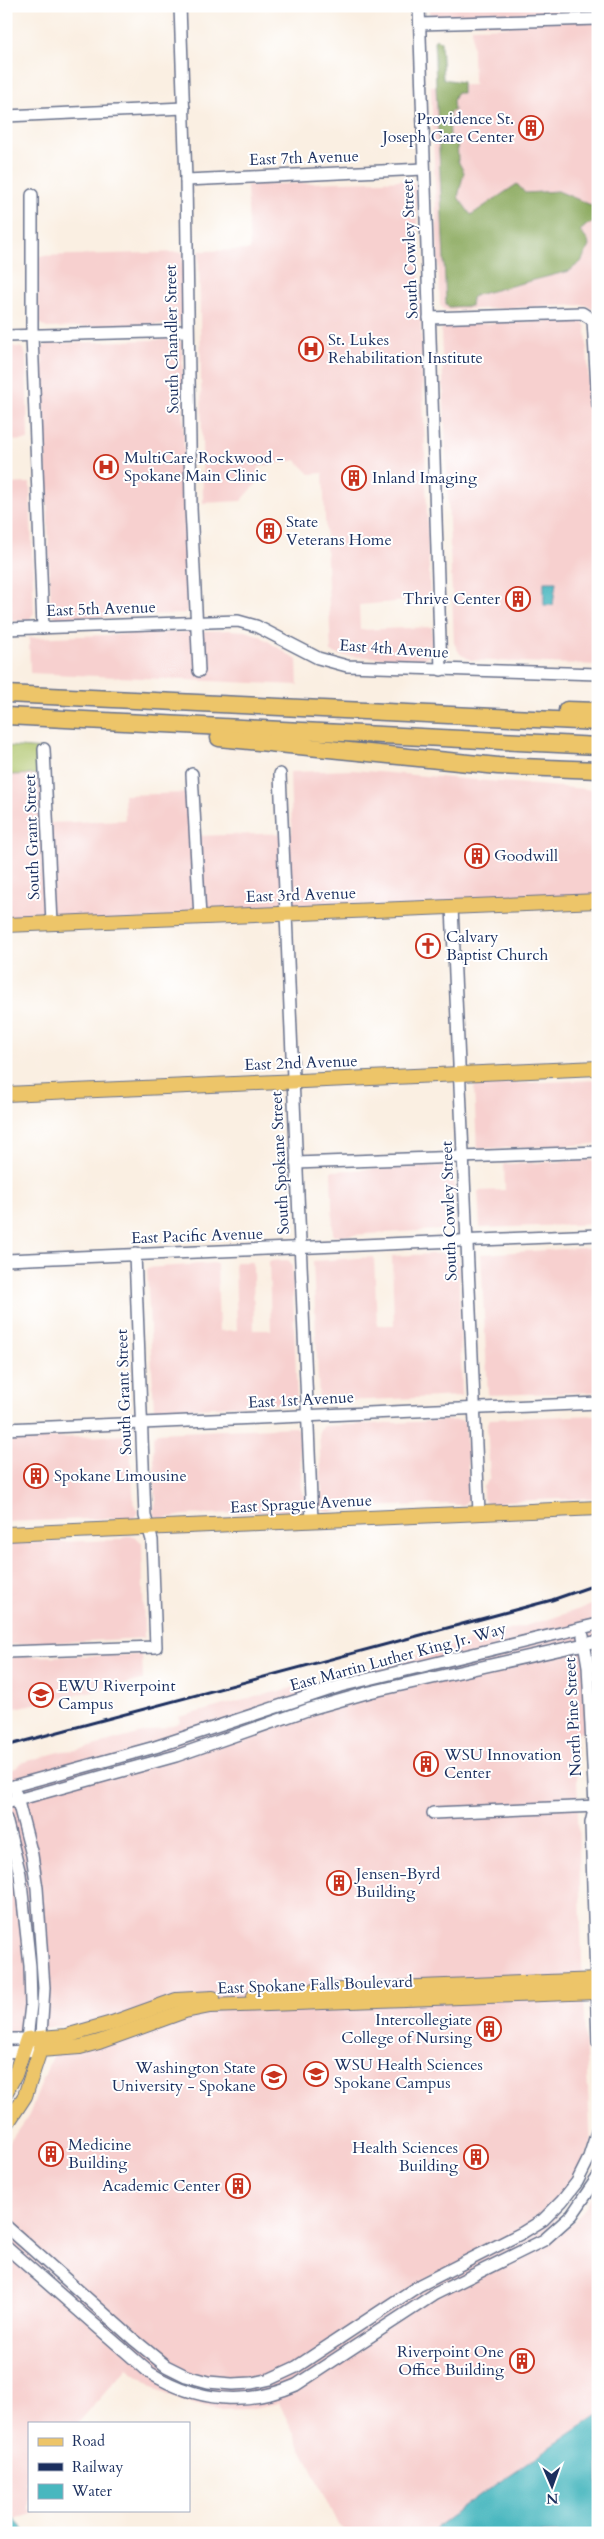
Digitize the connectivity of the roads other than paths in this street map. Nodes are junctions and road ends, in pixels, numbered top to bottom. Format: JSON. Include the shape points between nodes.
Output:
{"nodes":[{"id":1,"x":180,"y":6,"type":"edge"},
{"id":2,"x":419,"y":6,"type":"edge"},
{"id":3,"x":598,"y":19,"type":"edge"},
{"id":4,"x":420,"y":24,"type":"junction"},
{"id":5,"x":184,"y":108,"type":"junction"},
{"id":6,"x":6,"y":116,"type":"edge"},
{"id":7,"x":424,"y":169,"type":"junction"},
{"id":8,"x":186,"y":180,"type":"junction"},
{"id":9,"x":32,"y":195,"type":"dead end"},
{"id":10,"x":429,"y":318,"type":"junction"},
{"id":11,"x":187,"y":331,"type":"junction"},
{"id":12,"x":32,"y":335,"type":"junction"},
{"id":13,"x":6,"y":336,"type":"edge"},
{"id":14,"x":597,"y":398,"type":"edge"},
{"id":15,"x":598,"y":405,"type":"edge"},
{"id":16,"x":196,"y":622,"type":"junction"},
{"id":17,"x":43,"y":628,"type":"junction"},
{"id":18,"x":6,"y":629,"type":"edge"},
{"id":19,"x":441,"y":670,"type":"junction"},
{"id":20,"x":198,"y":671,"type":"dead end"},
{"id":21,"x":598,"y":674,"type":"edge"},
{"id":22,"x":6,"y":694,"type":"edge"},
{"id":23,"x":390,"y":711,"type":"junction"},
{"id":24,"x":598,"y":711,"type":"edge"},
{"id":25,"x":10,"y":716,"type":"edge"},
{"id":26,"x":598,"y":722,"type":"edge"},
{"id":27,"x":598,"y":746,"type":"edge"},
{"id":28,"x":44,"y":749,"type":"dead end"},
{"id":29,"x":598,"y":770,"type":"edge"},
{"id":30,"x":192,"y":774,"type":"dead end"},
{"id":31,"x":280,"y":774,"type":"dead end"},
{"id":32,"x":598,"y":901,"type":"edge"},
{"id":33,"x":452,"y":907,"type":"junction"},
{"id":34,"x":286,"y":914,"type":"junction"},
{"id":35,"x":200,"y":917,"type":"junction"},
{"id":36,"x":52,"y":923,"type":"junction"},
{"id":37,"x":6,"y":925,"type":"edge"},
{"id":38,"x":598,"y":1068,"type":"edge"},
{"id":39,"x":460,"y":1074,"type":"junction"},
{"id":40,"x":292,"y":1081,"type":"junction"},
{"id":41,"x":6,"y":1094,"type":"edge"},
{"id":42,"x":598,"y":1152,"type":"edge"},
{"id":43,"x":463,"y":1157,"type":"junction"},
{"id":44,"x":296,"y":1163,"type":"junction"},
{"id":45,"x":598,"y":1235,"type":"edge"},
{"id":46,"x":466,"y":1240,"type":"junction"},
{"id":47,"x":300,"y":1249,"type":"junction"},
{"id":48,"x":136,"y":1254,"type":"junction"},
{"id":49,"x":6,"y":1260,"type":"edge"},
{"id":50,"x":598,"y":1404,"type":"edge"},
{"id":51,"x":474,"y":1409,"type":"junction"},
{"id":52,"x":308,"y":1416,"type":"junction"},
{"id":53,"x":141,"y":1423,"type":"junction"},
{"id":54,"x":6,"y":1429,"type":"edge"},
{"id":55,"x":598,"y":1508,"type":"edge"},
{"id":56,"x":479,"y":1513,"type":"junction"},
{"id":57,"x":312,"y":1521,"type":"junction"},
{"id":58,"x":148,"y":1528,"type":"junction"},
{"id":59,"x":6,"y":1534,"type":"edge"},
{"id":60,"x":598,"y":1624,"type":"edge"},
{"id":61,"x":580,"y":1627,"type":"junction"},
{"id":62,"x":598,"y":1641,"type":"edge"},
{"id":63,"x":584,"y":1643,"type":"junction"},
{"id":64,"x":6,"y":1652,"type":"edge"},
{"id":65,"x":10,"y":1787,"type":"edge"},
{"id":66,"x":12,"y":1801,"type":"edge"},
{"id":67,"x":597,"y":1808,"type":"edge"},
{"id":68,"x":433,"y":1814,"type":"dead end"},
{"id":69,"x":6,"y":1819,"type":"edge"},
{"id":70,"x":597,"y":1986,"type":"edge"},
{"id":71,"x":6,"y":2039,"type":"edge"},
{"id":72,"x":598,"y":2042,"type":"edge"},
{"id":73,"x":41,"y":2044,"type":"junction"},
{"id":74,"x":25,"y":2045,"type":"junction"},
{"id":75,"x":6,"y":2052,"type":"edge"},
{"id":76,"x":6,"y":2092,"type":"edge"},
{"id":77,"x":6,"y":2125,"type":"edge"},
{"id":78,"x":598,"y":2129,"type":"edge"},
{"id":79,"x":595,"y":2149,"type":"edge"},
{"id":80,"x":598,"y":2177,"type":"edge"},
{"id":81,"x":552,"y":2212,"type":"junction"},
{"id":82,"x":563,"y":2224,"type":"junction"},
{"id":83,"x":6,"y":2226,"type":"edge"},
{"id":84,"x":6,"y":2247,"type":"edge"},
{"id":85,"x":486,"y":2250,"type":"junction"},
{"id":86,"x":50,"y":2264,"type":"junction"},
{"id":87,"x":493,"y":2264,"type":"junction"},
{"id":88,"x":43,"y":2280,"type":"junction"},
{"id":89,"x":380,"y":2311,"type":"junction"},
{"id":90,"x":388,"y":2323,"type":"junction"},
{"id":91,"x":133,"y":2339,"type":"junction"},
{"id":92,"x":122,"y":2351,"type":"junction"}],
"edges":[{"from":1,"to":5,"type":"street","name":"South Chandler Street"},
{"from":2,"to":4,"type":"street","name":"South Cowley Street"},
{"from":3,"to":4,"type":"street"},
{"from":4,"to":7,"type":"street","name":"South Cowley Street"},
{"from":5,"to":6,"type":"street"},
{"from":5,"to":8,"type":"street","name":"South Chandler Street"},
{"from":7,"to":8,"type":"street","name":"East 7th Avenue"},
{"from":7,"to":10,"type":"street","name":"South Cowley Street"},
{"from":8,"to":11,"type":"street","name":"South Chandler Street"},
{"from":9,"to":12,"type":"street"},
{"from":10,"to":14,"type":"street","via":[[582,313],[593,320]]},
{"from":10,"to":19,"type":"street","name":"South Cowley Street"},
{"from":11,"to":12,"type":"street"},
{"from":11,"to":16,"type":"street","name":"South Chandler Street"},
{"from":12,"to":13,"type":"street"},
{"from":12,"to":17,"type":"street"},
{"from":14,"to":15,"type":"street"},
{"from":16,"to":17,"type":"street","name":"East 5th Avenue"},
{"from":16,"to":19,"type":"street","name":"East 4th Avenue","via":[[238,621],[256,626],[318,658],[348,666]]},
{"from":16,"to":20,"type":"street","name":"South Chandler Street"},
{"from":17,"to":18,"type":"street","name":"East 5th Avenue"},
{"from":19,"to":21,"type":"street","name":"East 4th Avenue"},
{"from":22,"to":23,"type":"highway"},
{"from":23,"to":24,"type":"highway"},
{"from":23,"to":26,"type":"highway"},
{"from":25,"to":27,"type":"highway"},
{"from":25,"to":29,"type":"highway","via":[[479,764]]},
{"from":28,"to":36,"type":"street","name":"South Grant Street"},
{"from":30,"to":35,"type":"street"},
{"from":31,"to":34,"type":"street","name":"South Spokane Street"},
{"from":32,"to":33,"type":"main road","name":"East 3rd Avenue"},
{"from":33,"to":34,"type":"main road","name":"East 3rd Avenue"},
{"from":33,"to":39,"type":"street","name":"South Cowley Street"},
{"from":34,"to":35,"type":"main road","name":"East 3rd Avenue"},
{"from":34,"to":40,"type":"street","name":"South Spokane Street"},
{"from":35,"to":36,"type":"main road","name":"East 3rd Avenue"},
{"from":36,"to":37,"type":"main road","name":"East 3rd Avenue"},
{"from":38,"to":39,"type":"main road","name":"East 2nd Avenue"},
{"from":39,"to":40,"type":"main road","name":"East 2nd Avenue"},
{"from":39,"to":43,"type":"street","name":"South Cowley Street"},
{"from":40,"to":41,"type":"main road","name":"East 2nd Avenue"},
{"from":40,"to":44,"type":"street","name":"South Spokane Street"},
{"from":42,"to":43,"type":"street"},
{"from":43,"to":44,"type":"street"},
{"from":43,"to":46,"type":"street","name":"South Cowley Street"},
{"from":44,"to":47,"type":"street","name":"South Spokane Street"},
{"from":45,"to":46,"type":"street","name":"East Pacific Avenue"},
{"from":46,"to":47,"type":"street","name":"East Pacific Avenue"},
{"from":46,"to":51,"type":"street","name":"South Cowley Street"},
{"from":47,"to":48,"type":"street","name":"East Pacific Avenue"},
{"from":47,"to":52,"type":"street","name":"South Spokane Street"},
{"from":48,"to":49,"type":"street","name":"East Pacific Avenue"},
{"from":48,"to":53,"type":"street","name":"South Grant Street"},
{"from":50,"to":51,"type":"street","name":"East 1st Avenue"},
{"from":51,"to":52,"type":"street","name":"East 1st Avenue"},
{"from":51,"to":56,"type":"street","name":"South Cowley Street"},
{"from":52,"to":53,"type":"street","name":"East 1st Avenue"},
{"from":52,"to":57,"type":"street","name":"South Spokane Street"},
{"from":53,"to":54,"type":"street","name":"East 1st Avenue"},
{"from":53,"to":58,"type":"street","name":"South Grant Street"},
{"from":55,"to":56,"type":"main road","name":"East Sprague Avenue"},
{"from":56,"to":57,"type":"main road","name":"East Sprague Avenue"},
{"from":57,"to":58,"type":"main road","name":"East Sprague Avenue"},
{"from":58,"to":59,"type":"main road","name":"East Sprague Avenue"},
{"from":58,"to":64,"type":"street","name":"South Grant Street","via":[[152,1540],[156,1647]]},
{"from":60,"to":61,"type":"street","name":"East Martin Luther King Jr. Way"},
{"from":61,"to":63,"type":"street","name":"North Pine Street"},
{"from":61,"to":65,"type":"street","name":"East Martin Luther King Jr. Way","via":[[340,1686],[155,1748]]},
{"from":62,"to":63,"type":"street","name":"East Martin Luther King Jr. Way"},
{"from":63,"to":66,"type":"street","name":"East Martin Luther King Jr. Way","via":[[362,1694],[176,1756]]},
{"from":63,"to":67,"type":"street","name":"North Pine Street"},
{"from":65,"to":66,"type":"street"},
{"from":66,"to":73,"type":"street","via":[[32,1855],[37,1888],[44,1988]]},
{"from":67,"to":68,"type":"street"},
{"from":67,"to":70,"type":"street","name":"North Pine Street","via":[[591,1823]]},
{"from":69,"to":74,"type":"street","via":[[20,1874],[30,1966],[32,2004]]},
{"from":70,"to":72,"type":"street","name":"North Pine Street"},
{"from":70,"to":73,"type":"main road","name":"East Spokane Falls Boulevard","via":[[316,1991],[176,2000]]},
{"from":71,"to":74,"type":"street"},
{"from":73,"to":74,"type":"main road","name":"East Spokane Falls Boulevard"},
{"from":73,"to":77,"type":"main road","via":[[25,2096]]},
{"from":74,"to":75,"type":"street"},
{"from":74,"to":76,"type":"main road"},
{"from":78,"to":79,"type":"street"},
{"from":79,"to":81,"type":"street","via":[[577,2182]]},
{"from":80,"to":82,"type":"street"},
{"from":81,"to":82,"type":"street"},
{"from":81,"to":85,"type":"street","via":[[522,2233]]},
{"from":82,"to":87,"type":"street","via":[[533,2246]]},
{"from":83,"to":86,"type":"street"},
{"from":84,"to":88,"type":"street"},
{"from":85,"to":87,"type":"street"},
{"from":85,"to":89,"type":"street","via":[[420,2285]]},
{"from":86,"to":88,"type":"street"},
{"from":86,"to":91,"type":"street"},
{"from":87,"to":90,"type":"street"},
{"from":88,"to":92,"type":"street"},
{"from":89,"to":90,"type":"street"},
{"from":89,"to":91,"type":"street","via":[[296,2367],[270,2379],[243,2384],[217,2383],[186,2376],[157,2360]]},
{"from":90,"to":92,"type":"street","via":[[296,2385],[254,2398],[220,2399],[182,2390],[150,2373]]},
{"from":91,"to":92,"type":"street"}]}
